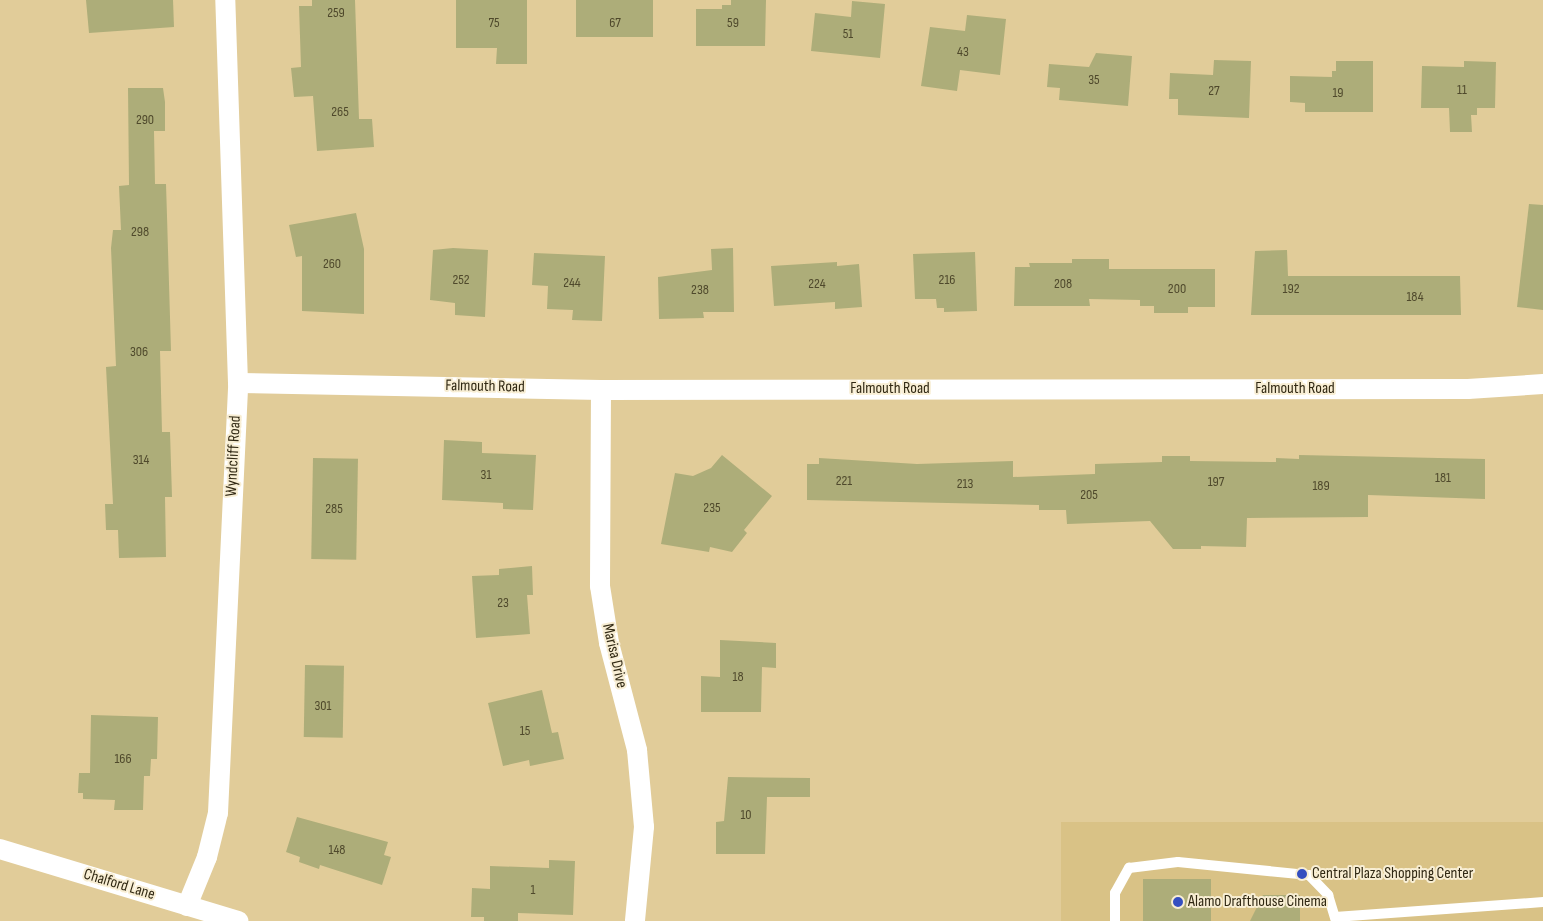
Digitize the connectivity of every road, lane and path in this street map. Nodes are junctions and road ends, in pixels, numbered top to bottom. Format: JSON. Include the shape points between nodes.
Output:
{"nodes":[{"id":1,"x":225,"y":0,"type":"edge"},
{"id":2,"x":238,"y":383,"type":"junction"},
{"id":3,"x":1543,"y":384,"type":"edge"},
{"id":4,"x":601,"y":390,"type":"junction"},
{"id":5,"x":0,"y":849,"type":"edge"},
{"id":6,"x":1543,"y":902,"type":"edge"},
{"id":7,"x":187,"y":906,"type":"junction"},
{"id":8,"x":1335,"y":919,"type":"edge"},
{"id":9,"x":238,"y":921,"type":"edge"},
{"id":10,"x":635,"y":921,"type":"edge"},
{"id":11,"x":1116,"y":921,"type":"edge"}],
"edges":[{"from":1,"to":2,"type":"street","name":"Wyndcliff Road"},
{"from":2,"to":4,"type":"street","name":"Falmouth Road"},
{"from":2,"to":7,"type":"street","name":"Wyndcliff Road","via":[[218,813],[208,857]]},
{"from":3,"to":4,"type":"street","name":"Falmouth Road","via":[[1468,389]]},
{"from":4,"to":10,"type":"street","name":"Marisa Drive","via":[[600,586],[609,643],[636,750],[644,827]]},
{"from":5,"to":7,"type":"street","name":"Chalford Lane"},
{"from":6,"to":8,"type":"lane"},
{"from":7,"to":9,"type":"street","name":"Chalford Lane"},
{"from":8,"to":11,"type":"lane","via":[[1328,895],[1309,875],[1178,862],[1129,868],[1116,893]]}]}
